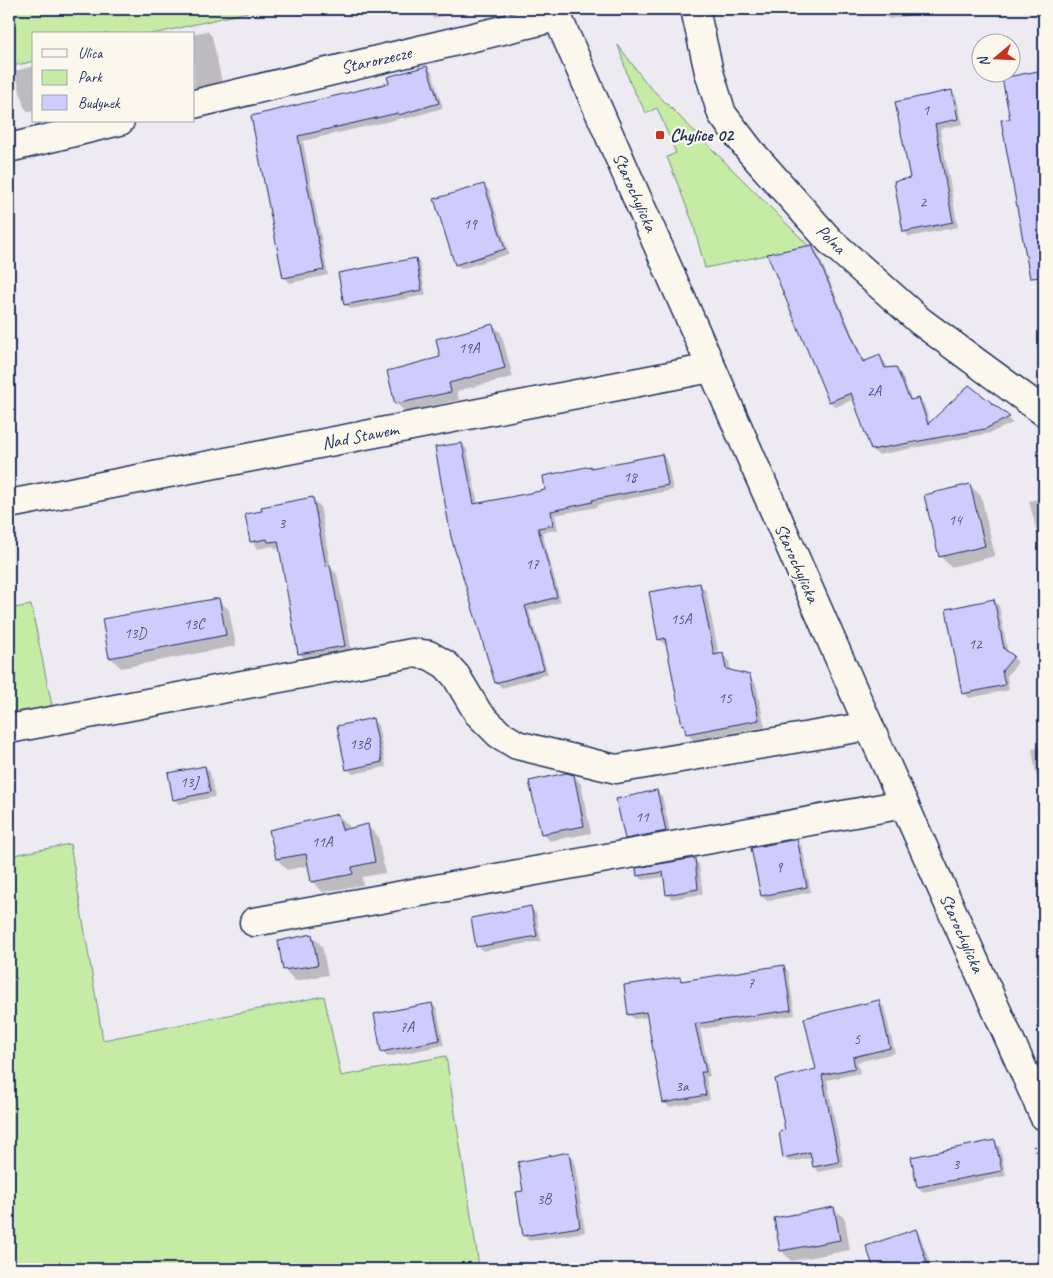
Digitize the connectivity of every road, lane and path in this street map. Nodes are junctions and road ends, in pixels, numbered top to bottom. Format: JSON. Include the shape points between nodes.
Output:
{"nodes":[{"id":1,"x":695,"y":9,"type":"edge"},
{"id":2,"x":555,"y":13,"type":"edge"},
{"id":3,"x":195,"y":104,"type":"edge"},
{"id":4,"x":116,"y":122,"type":"edge"},
{"id":5,"x":9,"y":148,"type":"edge"},
{"id":6,"x":712,"y":368,"type":"junction"},
{"id":7,"x":1044,"y":412,"type":"edge"},
{"id":8,"x":9,"y":504,"type":"edge"},
{"id":9,"x":870,"y":726,"type":"junction"},
{"id":10,"x":9,"y":729,"type":"edge"},
{"id":11,"x":904,"y":804,"type":"junction"},
{"id":12,"x":254,"y":922,"type":"dead end"},
{"id":13,"x":1044,"y":1116,"type":"edge"}],
"edges":[{"from":1,"to":7,"type":"street","name":"Polna","via":[[722,114],[751,152],[830,240],[920,321]]},
{"from":2,"to":3,"type":"street","name":"Starorzecze"},
{"from":2,"to":6,"type":"street","name":"Starochylicka"},
{"from":4,"to":5,"type":"street"},
{"from":6,"to":8,"type":"street","name":"Nad Stawem"},
{"from":6,"to":9,"type":"street","name":"Starochylicka"},
{"from":9,"to":10,"type":"street","via":[[616,769],[517,745],[499,734],[478,713],[446,665],[429,656],[412,653]]},
{"from":9,"to":11,"type":"street","name":"Starochylicka"},
{"from":11,"to":12,"type":"street"},
{"from":11,"to":13,"type":"street","name":"Starochylicka"}]}
